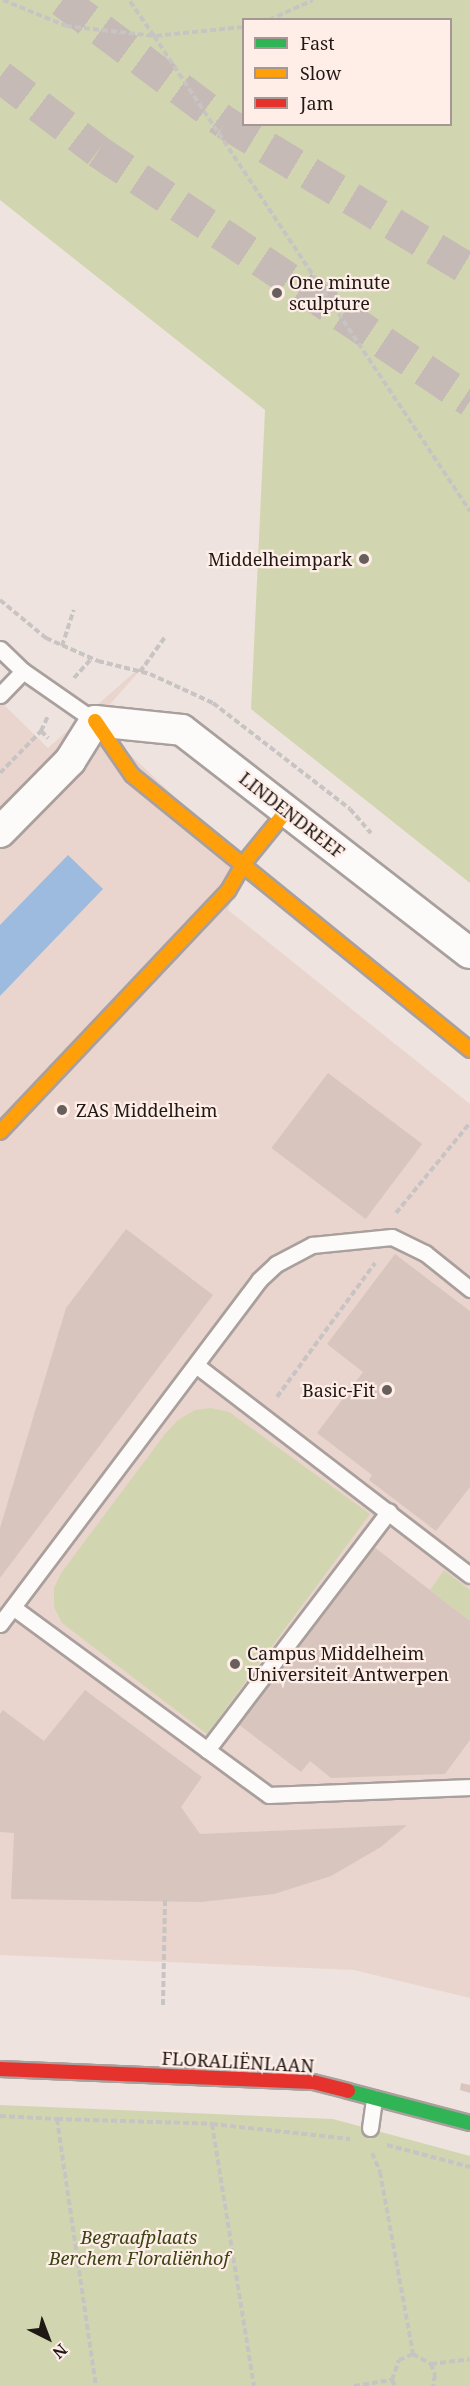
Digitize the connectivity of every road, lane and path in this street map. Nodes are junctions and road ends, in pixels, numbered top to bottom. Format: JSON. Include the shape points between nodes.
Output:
{"nodes":[{"id":1,"x":3,"y":0,"type":"edge"},
{"id":2,"x":129,"y":0,"type":"edge"},
{"id":3,"x":313,"y":0,"type":"edge"},
{"id":4,"x":272,"y":18,"type":"edge"},
{"id":5,"x":242,"y":27,"type":"edge"},
{"id":6,"x":154,"y":36,"type":"junction"},
{"id":7,"x":470,"y":512,"type":"edge"},
{"id":8,"x":74,"y":610,"type":"dead end"},
{"id":9,"x":165,"y":637,"type":"dead end"},
{"id":10,"x":62,"y":646,"type":"dead end"},
{"id":11,"x":0,"y":649,"type":"edge"},
{"id":12,"x":23,"y":671,"type":"junction"},
{"id":13,"x":140,"y":672,"type":"dead end"},
{"id":14,"x":0,"y":696,"type":"edge"},
{"id":15,"x":95,"y":721,"type":"junction"},
{"id":16,"x":287,"y":810,"type":"junction"},
{"id":17,"x":0,"y":832,"type":"edge"},
{"id":18,"x":244,"y":863,"type":"junction"},
{"id":19,"x":470,"y":953,"type":"edge"},
{"id":20,"x":470,"y":1050,"type":"edge"},
{"id":21,"x":470,"y":1123,"type":"edge"},
{"id":22,"x":0,"y":1132,"type":"edge"},
{"id":23,"x":377,"y":1236,"type":"junction"},
{"id":24,"x":470,"y":1289,"type":"edge"},
{"id":25,"x":196,"y":1365,"type":"junction"},
{"id":26,"x":264,"y":1415,"type":"junction"},
{"id":27,"x":389,"y":1511,"type":"junction"},
{"id":28,"x":470,"y":1575,"type":"edge"},
{"id":29,"x":14,"y":1608,"type":"junction"},
{"id":30,"x":0,"y":1624,"type":"edge"},
{"id":31,"x":207,"y":1750,"type":"junction"},
{"id":32,"x":470,"y":1786,"type":"edge"},
{"id":33,"x":165,"y":1900,"type":"dead end"},
{"id":34,"x":163,"y":2005,"type":"dead end"},
{"id":35,"x":0,"y":2069,"type":"edge"},
{"id":36,"x":374,"y":2098,"type":"junction"},
{"id":37,"x":0,"y":2116,"type":"edge"},
{"id":38,"x":57,"y":2119,"type":"junction"},
{"id":39,"x":470,"y":2123,"type":"edge"},
{"id":40,"x":212,"y":2124,"type":"junction"},
{"id":41,"x":368,"y":2134,"type":"junction"},
{"id":42,"x":470,"y":2167,"type":"edge"},
{"id":43,"x":413,"y":2354,"type":"junction"},
{"id":44,"x":470,"y":2360,"type":"edge"},
{"id":45,"x":431,"y":2364,"type":"junction"},
{"id":46,"x":392,"y":2380,"type":"junction"},
{"id":47,"x":96,"y":2386,"type":"edge"},
{"id":48,"x":254,"y":2386,"type":"edge"},
{"id":49,"x":354,"y":2386,"type":"edge"},
{"id":50,"x":395,"y":2386,"type":"edge"},
{"id":51,"x":432,"y":2386,"type":"edge"}],
"edges":[{"from":1,"to":6,"type":"path","via":[[66,26]]},
{"from":2,"to":6,"type":"path"},
{"from":3,"to":4,"type":"path"},
{"from":5,"to":6,"type":"path"},
{"from":6,"to":7,"type":"path"},
{"from":8,"to":10,"type":"path"},
{"from":9,"to":13,"type":"path"},
{"from":11,"to":12,"type":"lane","name":"LINDENDREEF"},
{"from":12,"to":14,"type":"lane"},
{"from":12,"to":15,"type":"lane","name":"LINDENDREEF"},
{"from":15,"to":16,"type":"street","name":"LINDENDREEF","via":[[182,730]]},
{"from":15,"to":17,"type":"street","via":[[70,762]]},
{"from":15,"to":18,"type":"street","name":"LINDENDREEF","via":[[132,775]]},
{"from":16,"to":18,"type":"street"},
{"from":16,"to":19,"type":"street","name":"LINDENDREEF"},
{"from":18,"to":20,"type":"street","name":"LINDENDREEF"},
{"from":18,"to":22,"type":"street","via":[[228,891]]},
{"from":21,"to":23,"type":"path"},
{"from":23,"to":24,"type":"lane","via":[[407,1243]]},
{"from":23,"to":25,"type":"lane","via":[[312,1245],[276,1264],[259,1280]]},
{"from":23,"to":26,"type":"path","via":[[379,1258]]},
{"from":25,"to":26,"type":"lane"},
{"from":25,"to":29,"type":"lane"},
{"from":26,"to":27,"type":"lane"},
{"from":27,"to":28,"type":"lane"},
{"from":27,"to":31,"type":"lane"},
{"from":29,"to":30,"type":"lane"},
{"from":29,"to":31,"type":"lane"},
{"from":31,"to":32,"type":"lane","via":[[269,1794]]},
{"from":33,"to":34,"type":"path"},
{"from":35,"to":36,"type":"street","name":"FLORALIËNLAAN","via":[[313,2082]]},
{"from":36,"to":39,"type":"street","name":"FLORALIËNLAAN"},
{"from":36,"to":41,"type":"lane"},
{"from":37,"to":38,"type":"path"},
{"from":38,"to":40,"type":"path"},
{"from":38,"to":47,"type":"path"},
{"from":40,"to":41,"type":"path"},
{"from":40,"to":48,"type":"path"},
{"from":41,"to":42,"type":"path"},
{"from":41,"to":43,"type":"path","via":[[380,2172]]},
{"from":43,"to":45,"type":"path"},
{"from":43,"to":46,"type":"path","via":[[399,2360]]},
{"from":44,"to":45,"type":"path"},
{"from":45,"to":51,"type":"path","via":[[435,2375]]},
{"from":46,"to":49,"type":"path"},
{"from":46,"to":50,"type":"path"}]}
